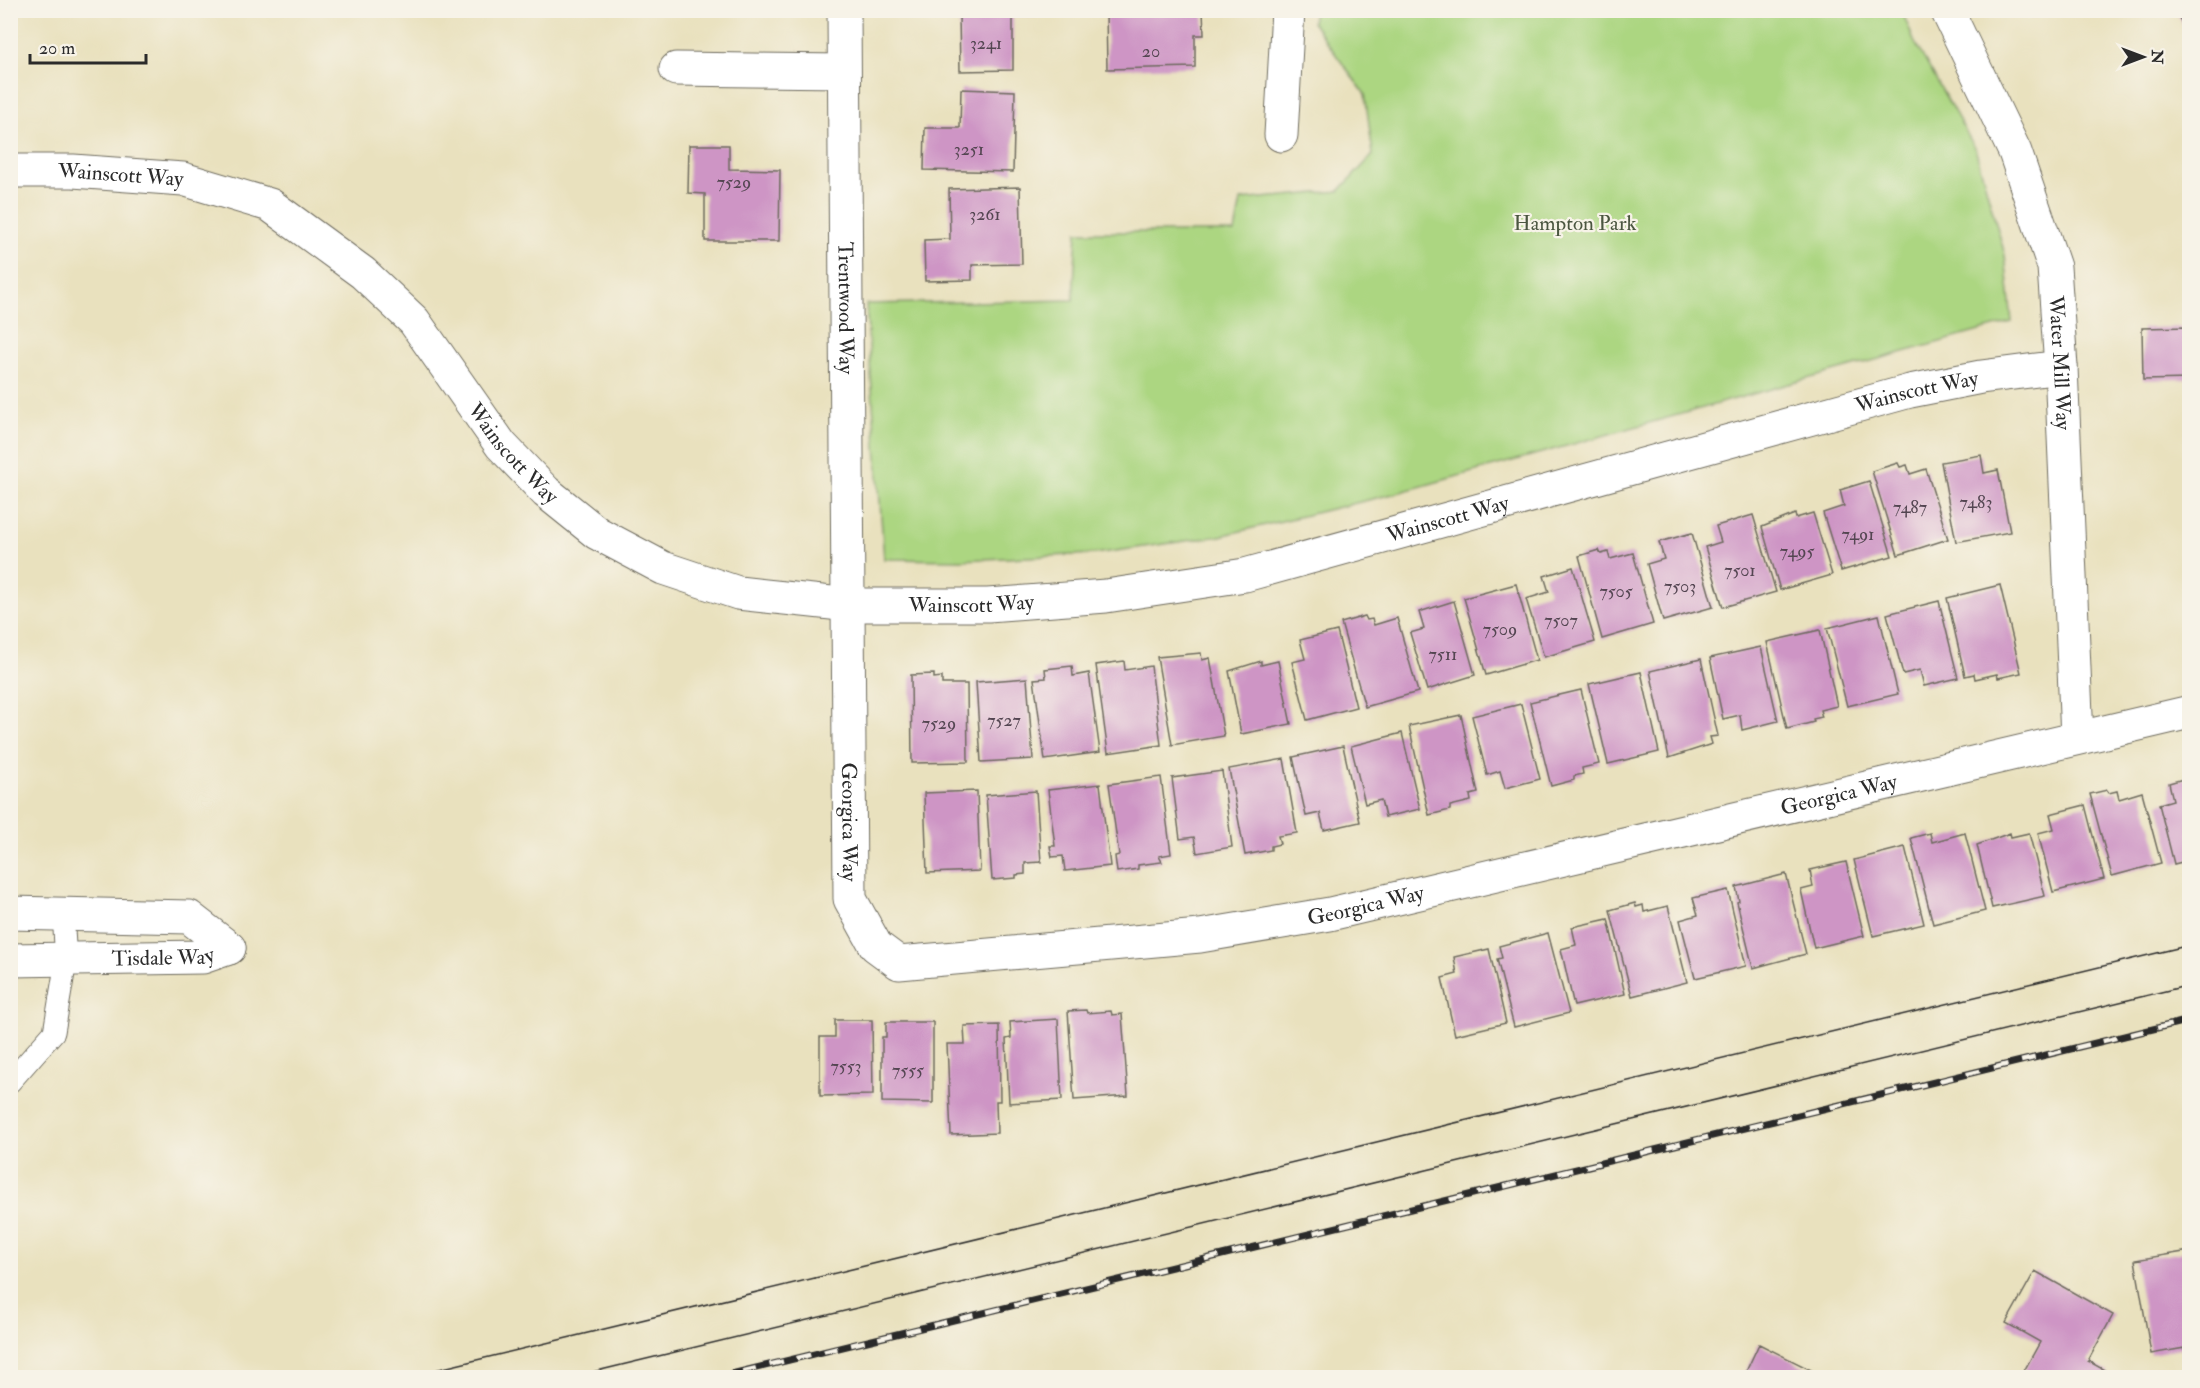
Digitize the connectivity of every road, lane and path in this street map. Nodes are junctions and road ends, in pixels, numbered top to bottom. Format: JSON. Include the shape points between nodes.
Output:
{"nodes":[{"id":1,"x":844,"y":10,"type":"edge"},
{"id":2,"x":1288,"y":10,"type":"edge"},
{"id":3,"x":1947,"y":10,"type":"edge"},
{"id":4,"x":676,"y":69,"type":"dead end"},
{"id":5,"x":843,"y":70,"type":"junction"},
{"id":6,"x":1281,"y":135,"type":"dead end"},
{"id":7,"x":10,"y":171,"type":"edge"},
{"id":8,"x":2061,"y":367,"type":"junction"},
{"id":9,"x":850,"y":605,"type":"junction"},
{"id":10,"x":2190,"y":712,"type":"edge"},
{"id":11,"x":2077,"y":738,"type":"junction"},
{"id":12,"x":10,"y":914,"type":"edge"},
{"id":13,"x":63,"y":914,"type":"junction"},
{"id":14,"x":10,"y":960,"type":"edge"},
{"id":15,"x":66,"y":961,"type":"junction"},
{"id":16,"x":10,"y":1082,"type":"edge"}],
"edges":[{"from":1,"to":5,"type":"street","name":"Trentwood Way"},
{"from":2,"to":6,"type":"street"},
{"from":3,"to":8,"type":"street","name":"Water Mill Way","via":[[2015,152],[2054,267]]},
{"from":4,"to":5,"type":"street"},
{"from":5,"to":9,"type":"street","name":"Trentwood Way"},
{"from":7,"to":9,"type":"street","name":"Wainscott Way","via":[[183,178],[270,205],[363,273],[414,321],[501,445],[546,492],[597,533],[663,568],[738,593]]},
{"from":8,"to":9,"type":"street","name":"Wainscott Way","via":[[1910,391],[1245,575],[1106,596],[988,605]]},
{"from":8,"to":11,"type":"street","name":"Water Mill Way"},
{"from":9,"to":11,"type":"street","name":"Georgica Way","via":[[850,899],[876,946],[899,963],[1200,936],[1330,914]]},
{"from":10,"to":11,"type":"street","name":"Georgica Way"},
{"from":12,"to":13,"type":"street","name":"Tisdale Way"},
{"from":13,"to":15,"type":"lane"},
{"from":13,"to":15,"type":"street","name":"Tisdale Way","via":[[189,917],[229,948],[203,957]]},
{"from":14,"to":15,"type":"street","name":"Tisdale Way"},
{"from":15,"to":16,"type":"lane","via":[[54,1032]]}]}
